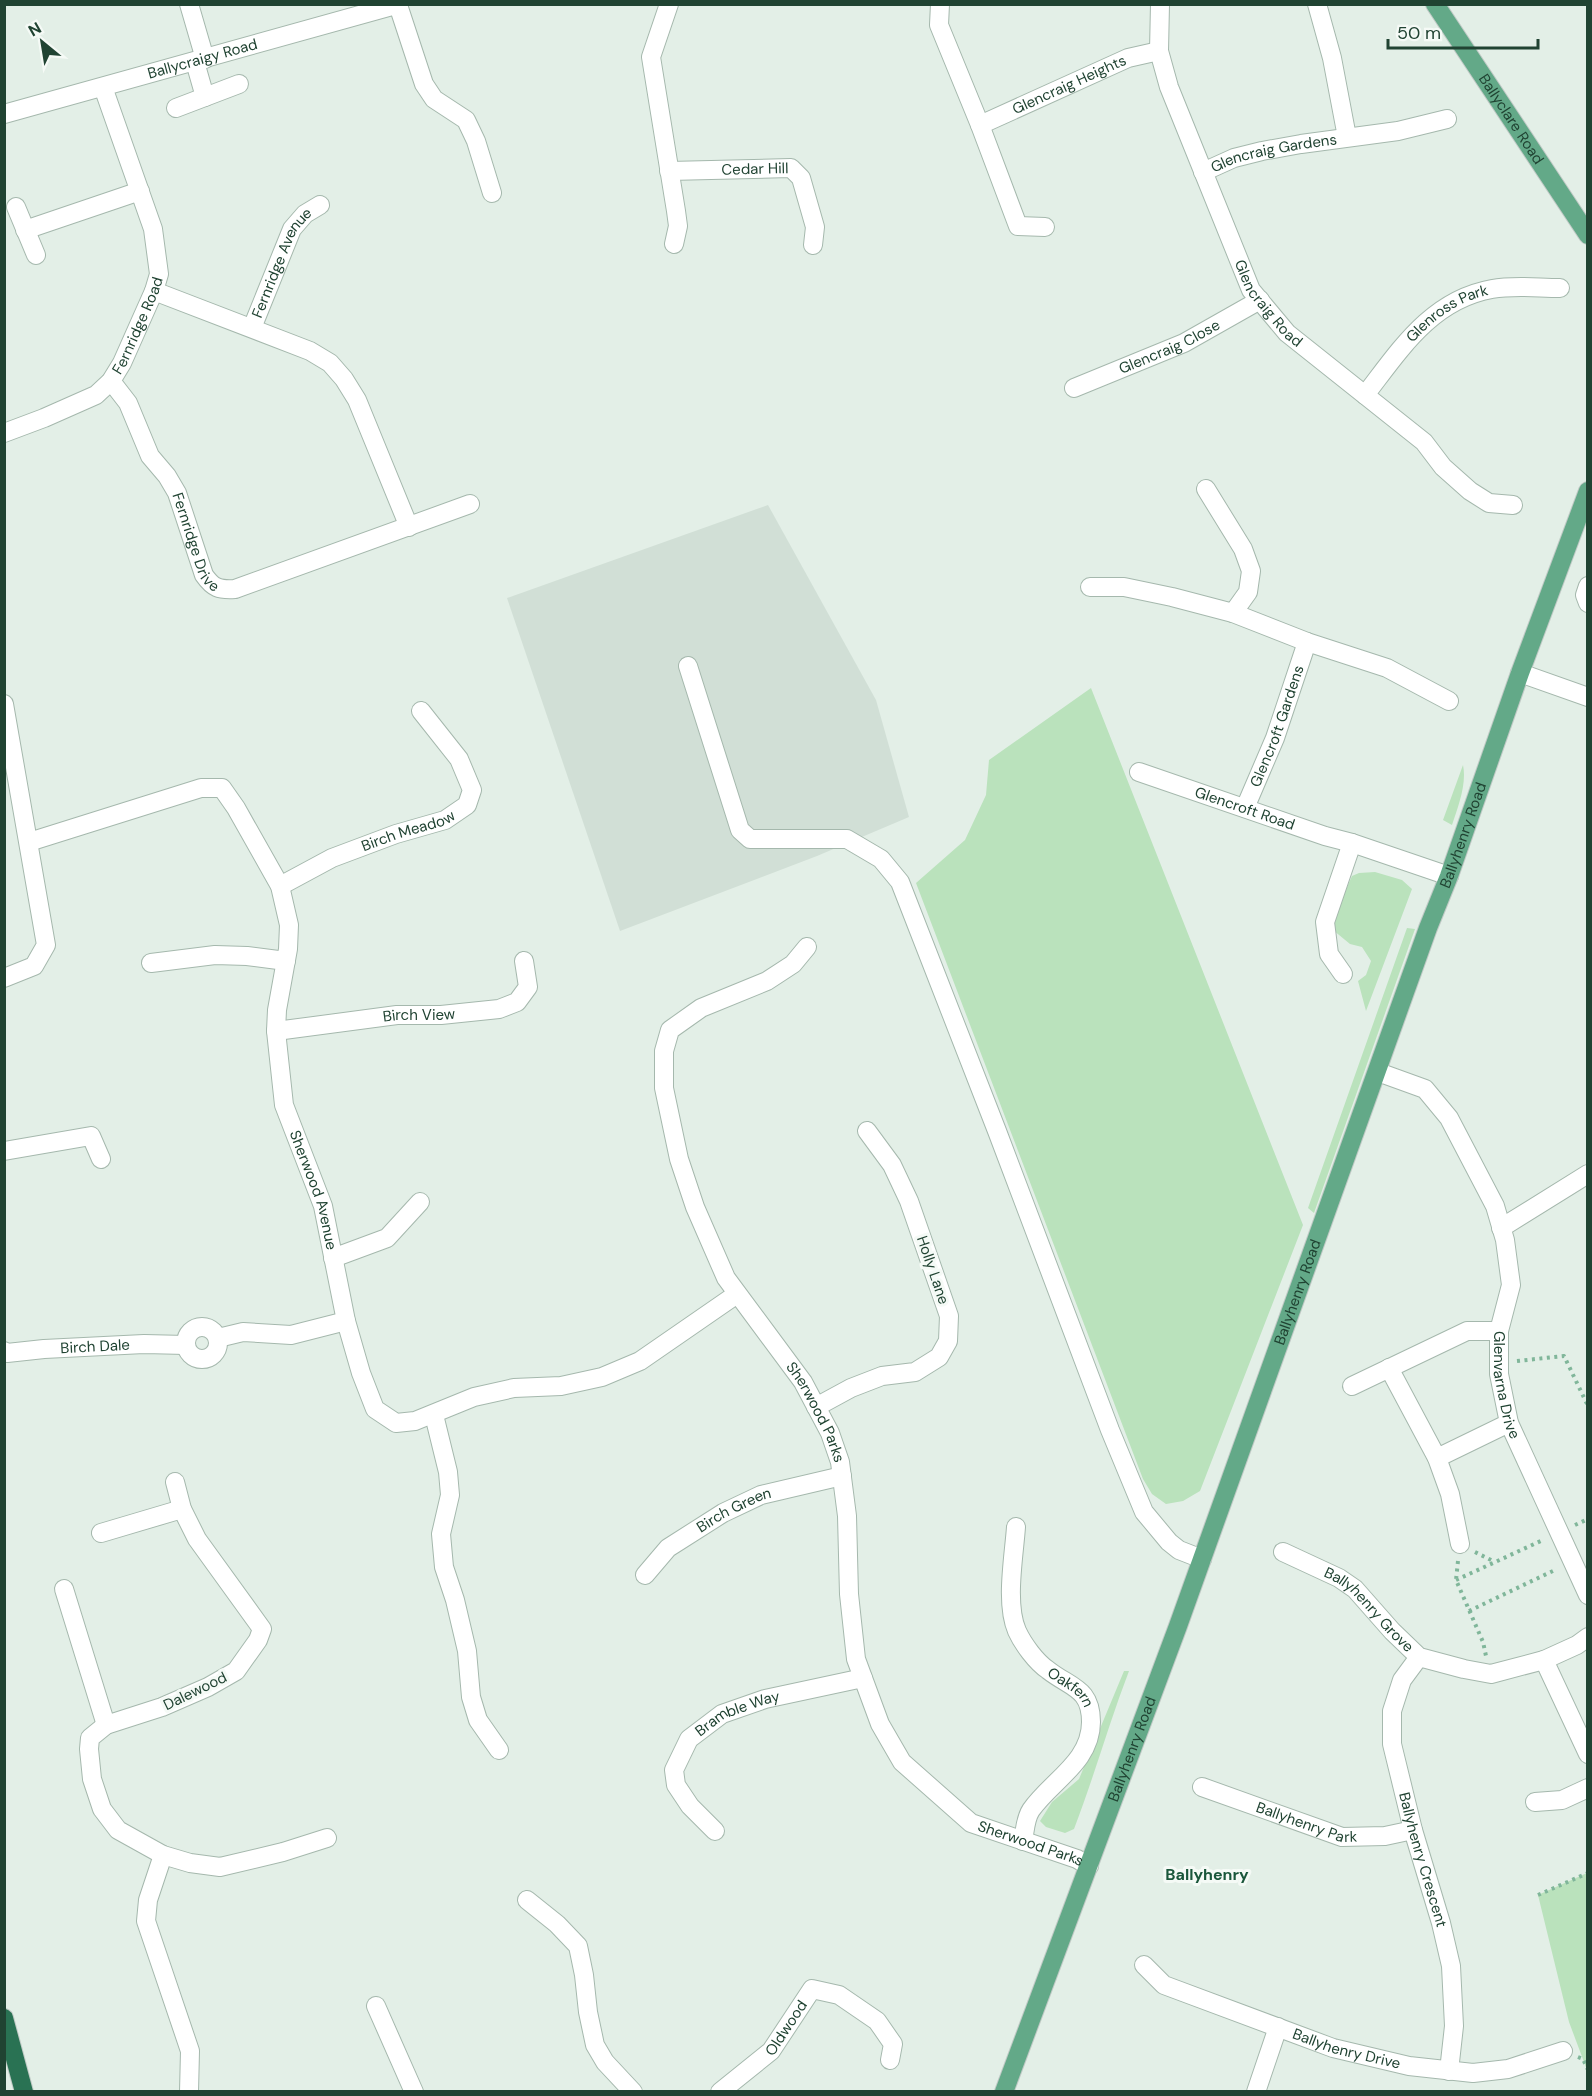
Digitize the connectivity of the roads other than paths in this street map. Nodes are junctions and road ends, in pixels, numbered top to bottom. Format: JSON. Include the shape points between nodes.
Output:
{"nodes":[{"id":1,"x":189,"y":4,"type":"edge"},
{"id":2,"x":669,"y":4,"type":"edge"},
{"id":3,"x":940,"y":4,"type":"edge"},
{"id":4,"x":1160,"y":4,"type":"edge"},
{"id":5,"x":1317,"y":4,"type":"edge"},
{"id":6,"x":1435,"y":4,"type":"edge"},
{"id":7,"x":398,"y":5,"type":"edge"},
{"id":8,"x":1159,"y":51,"type":"junction"},
{"id":9,"x":200,"y":60,"type":"junction"},
{"id":10,"x":239,"y":84,"type":"dead end"},
{"id":11,"x":103,"y":87,"type":"junction"},
{"id":12,"x":205,"y":97,"type":"junction"},
{"id":13,"x":176,"y":108,"type":"dead end"},
{"id":14,"x":4,"y":114,"type":"edge"},
{"id":15,"x":1448,"y":119,"type":"dead end"},
{"id":16,"x":980,"y":125,"type":"junction"},
{"id":17,"x":1347,"y":137,"type":"junction"},
{"id":18,"x":669,"y":171,"type":"junction"},
{"id":19,"x":1203,"y":172,"type":"junction"},
{"id":20,"x":140,"y":191,"type":"junction"},
{"id":21,"x":492,"y":193,"type":"dead end"},
{"id":22,"x":320,"y":205,"type":"dead end"},
{"id":23,"x":16,"y":207,"type":"dead end"},
{"id":24,"x":1045,"y":227,"type":"dead end"},
{"id":25,"x":25,"y":230,"type":"junction"},
{"id":26,"x":1587,"y":235,"type":"edge"},
{"id":27,"x":674,"y":244,"type":"dead end"},
{"id":28,"x":813,"y":245,"type":"dead end"},
{"id":29,"x":36,"y":255,"type":"dead end"},
{"id":30,"x":1560,"y":288,"type":"dead end"},
{"id":31,"x":154,"y":291,"type":"junction"},
{"id":32,"x":1260,"y":300,"type":"junction"},
{"id":33,"x":252,"y":328,"type":"junction"},
{"id":34,"x":111,"y":381,"type":"junction"},
{"id":35,"x":1074,"y":388,"type":"dead end"},
{"id":36,"x":1365,"y":396,"type":"junction"},
{"id":37,"x":4,"y":433,"type":"edge"},
{"id":38,"x":1206,"y":489,"type":"dead end"},
{"id":39,"x":1587,"y":491,"type":"edge"},
{"id":40,"x":470,"y":504,"type":"dead end"},
{"id":41,"x":1513,"y":505,"type":"dead end"},
{"id":42,"x":409,"y":527,"type":"junction"},
{"id":43,"x":1587,"y":586,"type":"edge"},
{"id":44,"x":1090,"y":587,"type":"dead end"},
{"id":45,"x":1587,"y":603,"type":"edge"},
{"id":46,"x":1233,"y":613,"type":"junction"},
{"id":47,"x":1307,"y":642,"type":"junction"},
{"id":48,"x":688,"y":666,"type":"dead end"},
{"id":49,"x":1520,"y":673,"type":"junction"},
{"id":50,"x":1586,"y":693,"type":"edge"},
{"id":51,"x":1449,"y":701,"type":"dead end"},
{"id":52,"x":421,"y":711,"type":"dead end"},
{"id":53,"x":6,"y":713,"type":"edge"},
{"id":54,"x":1139,"y":772,"type":"dead end"},
{"id":55,"x":1245,"y":808,"type":"junction"},
{"id":56,"x":29,"y":842,"type":"junction"},
{"id":57,"x":1352,"y":843,"type":"junction"},
{"id":58,"x":1449,"y":876,"type":"junction"},
{"id":59,"x":280,"y":886,"type":"junction"},
{"id":60,"x":807,"y":947,"type":"dead end"},
{"id":61,"x":286,"y":961,"type":"junction"},
{"id":62,"x":524,"y":961,"type":"dead end"},
{"id":63,"x":151,"y":963,"type":"dead end"},
{"id":64,"x":1343,"y":974,"type":"dead end"},
{"id":65,"x":4,"y":978,"type":"edge"},
{"id":66,"x":276,"y":1031,"type":"junction"},
{"id":67,"x":1378,"y":1072,"type":"junction"},
{"id":68,"x":867,"y":1131,"type":"dead end"},
{"id":69,"x":4,"y":1151,"type":"edge"},
{"id":70,"x":101,"y":1159,"type":"dead end"},
{"id":71,"x":1587,"y":1174,"type":"edge"},
{"id":72,"x":420,"y":1202,"type":"dead end"},
{"id":73,"x":1501,"y":1228,"type":"junction"},
{"id":74,"x":333,"y":1258,"type":"junction"},
{"id":75,"x":737,"y":1294,"type":"junction"},
{"id":76,"x":346,"y":1321,"type":"junction"},
{"id":77,"x":1499,"y":1331,"type":"junction"},
{"id":78,"x":4,"y":1351,"type":"edge"},
{"id":79,"x":1389,"y":1368,"type":"junction"},
{"id":80,"x":1352,"y":1386,"type":"dead end"},
{"id":81,"x":816,"y":1407,"type":"junction"},
{"id":82,"x":434,"y":1415,"type":"junction"},
{"id":83,"x":1509,"y":1423,"type":"junction"},
{"id":84,"x":1437,"y":1458,"type":"junction"},
{"id":85,"x":842,"y":1476,"type":"junction"},
{"id":86,"x":175,"y":1482,"type":"dead end"},
{"id":87,"x":182,"y":1509,"type":"junction"},
{"id":88,"x":1016,"y":1527,"type":"dead end"},
{"id":89,"x":101,"y":1533,"type":"dead end"},
{"id":90,"x":1460,"y":1544,"type":"road end"},
{"id":91,"x":1283,"y":1552,"type":"dead end"},
{"id":92,"x":1202,"y":1559,"type":"junction"},
{"id":93,"x":645,"y":1575,"type":"dead end"},
{"id":94,"x":64,"y":1589,"type":"dead end"},
{"id":95,"x":1587,"y":1595,"type":"edge"},
{"id":96,"x":1587,"y":1637,"type":"edge"},
{"id":97,"x":1419,"y":1657,"type":"junction"},
{"id":98,"x":1544,"y":1660,"type":"junction"},
{"id":99,"x":863,"y":1678,"type":"junction"},
{"id":100,"x":106,"y":1725,"type":"junction"},
{"id":101,"x":499,"y":1750,"type":"dead end"},
{"id":102,"x":1587,"y":1754,"type":"edge"},
{"id":103,"x":1202,"y":1787,"type":"dead end"},
{"id":104,"x":1587,"y":1788,"type":"edge"},
{"id":105,"x":1535,"y":1802,"type":"dead end"},
{"id":106,"x":1413,"y":1830,"type":"junction"},
{"id":107,"x":715,"y":1831,"type":"dead end"},
{"id":108,"x":327,"y":1838,"type":"dead end"},
{"id":109,"x":1023,"y":1841,"type":"junction"},
{"id":110,"x":163,"y":1855,"type":"junction"},
{"id":111,"x":1089,"y":1866,"type":"junction"},
{"id":112,"x":527,"y":1900,"type":"dead end"},
{"id":113,"x":1144,"y":1965,"type":"dead end"},
{"id":114,"x":376,"y":2006,"type":"dead end"},
{"id":115,"x":4,"y":2018,"type":"edge"},
{"id":116,"x":1278,"y":2027,"type":"junction"},
{"id":117,"x":1563,"y":2051,"type":"dead end"},
{"id":118,"x":890,"y":2060,"type":"dead end"},
{"id":119,"x":1449,"y":2071,"type":"junction"},
{"id":120,"x":24,"y":2091,"type":"edge"},
{"id":121,"x":189,"y":2091,"type":"edge"},
{"id":122,"x":414,"y":2091,"type":"edge"},
{"id":123,"x":633,"y":2091,"type":"edge"},
{"id":124,"x":720,"y":2091,"type":"edge"},
{"id":125,"x":1004,"y":2091,"type":"edge"},
{"id":126,"x":1256,"y":2091,"type":"edge"}],
"edges":[{"from":1,"to":9,"type":"street"},
{"from":2,"to":18,"type":"street","via":[[651,57]]},
{"from":3,"to":16,"type":"street","via":[[939,25]]},
{"from":4,"to":8,"type":"street","name":"Glencraig Road"},
{"from":5,"to":17,"type":"street","name":"Glencraig Gardens"},
{"from":6,"to":26,"type":"main road","name":"Ballyclare Road"},
{"from":7,"to":9,"type":"street","name":"Ballycraigy Road"},
{"from":7,"to":21,"type":"street","via":[[424,84],[434,99],[466,120]]},
{"from":8,"to":16,"type":"street","name":"Glencraig Heights","via":[[1128,58]]},
{"from":8,"to":19,"type":"street","name":"Glencraig Road"},
{"from":9,"to":11,"type":"street","name":"Ballycraigy Road"},
{"from":9,"to":12,"type":"street"},
{"from":10,"to":12,"type":"street"},
{"from":11,"to":14,"type":"street","name":"Ballycraigy Road"},
{"from":11,"to":20,"type":"street","name":"Fernridge Road"},
{"from":12,"to":13,"type":"street"},
{"from":15,"to":17,"type":"street","name":"Glencraig Gardens"},
{"from":16,"to":24,"type":"street","via":[[1018,226]]},
{"from":17,"to":19,"type":"street","name":"Glencraig Gardens","via":[[1243,156]]},
{"from":18,"to":27,"type":"street","via":[[678,226]]},
{"from":18,"to":28,"type":"street","name":"Cedar Hill","via":[[791,168],[801,178],[815,227]]},
{"from":19,"to":32,"type":"street","name":"Glencraig Road","via":[[1251,290]]},
{"from":20,"to":25,"type":"street"},
{"from":20,"to":31,"type":"street","name":"Fernridge Road","via":[[158,256],[159,274]]},
{"from":22,"to":33,"type":"street","name":"Fernridge Avenue","via":[[292,229]]},
{"from":23,"to":25,"type":"street"},
{"from":25,"to":29,"type":"street"},
{"from":30,"to":36,"type":"street","name":"Glenross Park","via":[[1492,289],[1465,297],[1434,314],[1407,340]]},
{"from":31,"to":33,"type":"street"},
{"from":31,"to":34,"type":"street","name":"Fernridge Road"},
{"from":32,"to":35,"type":"street","name":"Glencraig Close","via":[[1184,343]]},
{"from":32,"to":36,"type":"street","name":"Glencraig Road","via":[[1287,333]]},
{"from":33,"to":42,"type":"street","via":[[310,351],[330,363],[344,379],[357,400]]},
{"from":34,"to":37,"type":"street","name":"Fernridge Road","via":[[96,395]]},
{"from":34,"to":42,"type":"street","name":"Fernridge Drive","via":[[128,403],[150,456],[177,494],[204,575],[222,590],[235,589]]},
{"from":36,"to":41,"type":"street","name":"Glencraig Road","via":[[1424,442],[1443,467],[1470,491],[1488,503]]},
{"from":38,"to":46,"type":"street","via":[[1234,532],[1251,571],[1248,592]]},
{"from":39,"to":49,"type":"main road","name":"Ballyhenry Road"},
{"from":40,"to":42,"type":"street","name":"Fernridge Drive"},
{"from":43,"to":45,"type":"street"},
{"from":44,"to":46,"type":"street","via":[[1124,587]]},
{"from":46,"to":47,"type":"street"},
{"from":47,"to":51,"type":"street","via":[[1387,668]]},
{"from":47,"to":55,"type":"street","name":"Glencroft Gardens","via":[[1275,738]]},
{"from":48,"to":92,"type":"street","via":[[740,830],[750,839],[847,839],[880,859],[900,882],[1144,1512],[1169,1542]]},
{"from":49,"to":50,"type":"street"},
{"from":49,"to":58,"type":"main road","name":"Ballyhenry Road"},
{"from":52,"to":59,"type":"street","name":"Birch Meadow","via":[[459,759],[472,790],[467,805],[445,820],[332,858]]},
{"from":53,"to":56,"type":"street"},
{"from":54,"to":55,"type":"street","name":"Glencroft Road"},
{"from":55,"to":57,"type":"street","name":"Glencroft Road"},
{"from":56,"to":59,"type":"street","name":"Sherwood Avenue","via":[[201,789],[222,788]]},
{"from":56,"to":65,"type":"street","via":[[46,945],[34,966]]},
{"from":57,"to":58,"type":"street","name":"Glencroft Road"},
{"from":57,"to":64,"type":"street","via":[[1325,922],[1329,954]]},
{"from":58,"to":67,"type":"main road","name":"Ballyhenry Road"},
{"from":59,"to":61,"type":"street","name":"Sherwood Avenue","via":[[289,925]]},
{"from":60,"to":75,"type":"street","name":"Sherwood Parks","via":[[793,964],[767,981],[701,1008],[670,1030],[664,1051],[664,1088],[679,1159],[695,1207]]},
{"from":61,"to":63,"type":"street","via":[[215,955]]},
{"from":61,"to":66,"type":"street","name":"Sherwood Avenue"},
{"from":62,"to":66,"type":"street","name":"Birch View","via":[[528,987],[517,1002],[499,1009],[397,1015]]},
{"from":66,"to":74,"type":"street","name":"Sherwood Avenue","via":[[284,1105],[323,1206]]},
{"from":67,"to":73,"type":"street","name":"Glenvarna Drive","via":[[1425,1089],[1449,1118],[1496,1206]]},
{"from":67,"to":92,"type":"main road","name":"Ballyhenry Road"},
{"from":68,"to":81,"type":"street","name":"Holly Lane","via":[[892,1165],[909,1201],[949,1316],[948,1341],[939,1357],[915,1371],[882,1376]]},
{"from":69,"to":70,"type":"street","via":[[91,1136]]},
{"from":71,"to":73,"type":"street"},
{"from":72,"to":74,"type":"street","via":[[387,1238]]},
{"from":73,"to":77,"type":"street","name":"Glenvarna Drive","via":[[1511,1285]]},
{"from":74,"to":76,"type":"street","name":"Sherwood Avenue"},
{"from":75,"to":81,"type":"street","name":"Sherwood Parks","via":[[803,1383]]},
{"from":75,"to":82,"type":"street","name":"Sherwood Avenue","via":[[640,1361],[602,1377],[474,1397]]},
{"from":76,"to":78,"type":"street","name":"Birch Dale","via":[[291,1335],[243,1332],[218,1338],[215,1353],[202,1359],[189,1352],[186,1345]]},
{"from":76,"to":82,"type":"street","name":"Sherwood Avenue","via":[[375,1409],[396,1423]]},
{"from":77,"to":79,"type":"street","via":[[1467,1331]]},
{"from":77,"to":83,"type":"street","name":"Glenvarna Drive","via":[[1498,1374]]},
{"from":79,"to":80,"type":"street"},
{"from":79,"to":84,"type":"street"},
{"from":81,"to":85,"type":"street","name":"Sherwood Parks","via":[[837,1452]]},
{"from":82,"to":101,"type":"street","via":[[450,1495],[441,1534],[444,1567],[467,1651],[471,1696],[478,1720]]},
{"from":83,"to":84,"type":"street"},
{"from":83,"to":95,"type":"street","name":"Glenvarna Drive"},
{"from":84,"to":90,"type":"street","via":[[1450,1494]]},
{"from":85,"to":93,"type":"street","name":"Birch Green","via":[[761,1495],[723,1513],[668,1548]]},
{"from":85,"to":99,"type":"street","name":"Sherwood Parks","via":[[849,1594],[856,1659]]},
{"from":86,"to":87,"type":"street","name":"Dalewood"},
{"from":87,"to":89,"type":"street"},
{"from":87,"to":100,"type":"street","name":"Dalewood","via":[[197,1539],[262,1629],[236,1671],[162,1707]]},
{"from":88,"to":109,"type":"street","name":"Oakfern","via":[[1012,1609],[1017,1630],[1046,1670],[1083,1693],[1090,1704],[1091,1724],[1083,1752],[1031,1811]]},
{"from":91,"to":97,"type":"street","name":"Ballyhenry Grove","via":[[1354,1589]]},
{"from":92,"to":111,"type":"main road","name":"Ballyhenry Road"},
{"from":94,"to":100,"type":"street"},
{"from":96,"to":98,"type":"street","name":"Ballyhenry Grove"},
{"from":97,"to":98,"type":"street","name":"Ballyhenry Grove","via":[[1491,1674]]},
{"from":97,"to":106,"type":"street","name":"Ballyhenry Crescent","via":[[1402,1680],[1392,1711],[1392,1743]]},
{"from":98,"to":102,"type":"street"},
{"from":99,"to":107,"type":"street","name":"Bramble Way","via":[[765,1699],[722,1714],[689,1739],[674,1770],[676,1785]]},
{"from":99,"to":109,"type":"street","name":"Sherwood Parks","via":[[880,1724],[902,1762],[971,1823]]},
{"from":100,"to":110,"type":"street","via":[[90,1738],[89,1749],[92,1779],[102,1809],[118,1830]]},
{"from":103,"to":106,"type":"street","name":"Ballyhenry Park","via":[[1342,1837],[1385,1836]]},
{"from":104,"to":105,"type":"street","via":[[1562,1800]]},
{"from":106,"to":119,"type":"street","name":"Ballyhenry Crescent","via":[[1451,1966],[1454,2026]]},
{"from":108,"to":110,"type":"street","via":[[220,1868]]},
{"from":109,"to":111,"type":"street","name":"Sherwood Parks"},
{"from":110,"to":121,"type":"street","via":[[148,1900],[146,1921],[190,2051]]},
{"from":111,"to":125,"type":"main road","name":"Ballyhenry Road"},
{"from":112,"to":123,"type":"street","via":[[578,1946],[595,2045],[605,2062]]},
{"from":113,"to":116,"type":"street","name":"Ballyhenry Drive","via":[[1164,1985]]},
{"from":114,"to":122,"type":"street"},
{"from":115,"to":120,"type":"highway"},
{"from":116,"to":119,"type":"street","name":"Ballyhenry Drive","via":[[1333,2048]]},
{"from":116,"to":126,"type":"street"},
{"from":117,"to":119,"type":"street","name":"Ballyhenry Drive","via":[[1508,2069]]},
{"from":118,"to":124,"type":"street","name":"Oldwood","via":[[893,2044],[877,2021],[839,1995],[812,1989],[771,2051]]}]}
